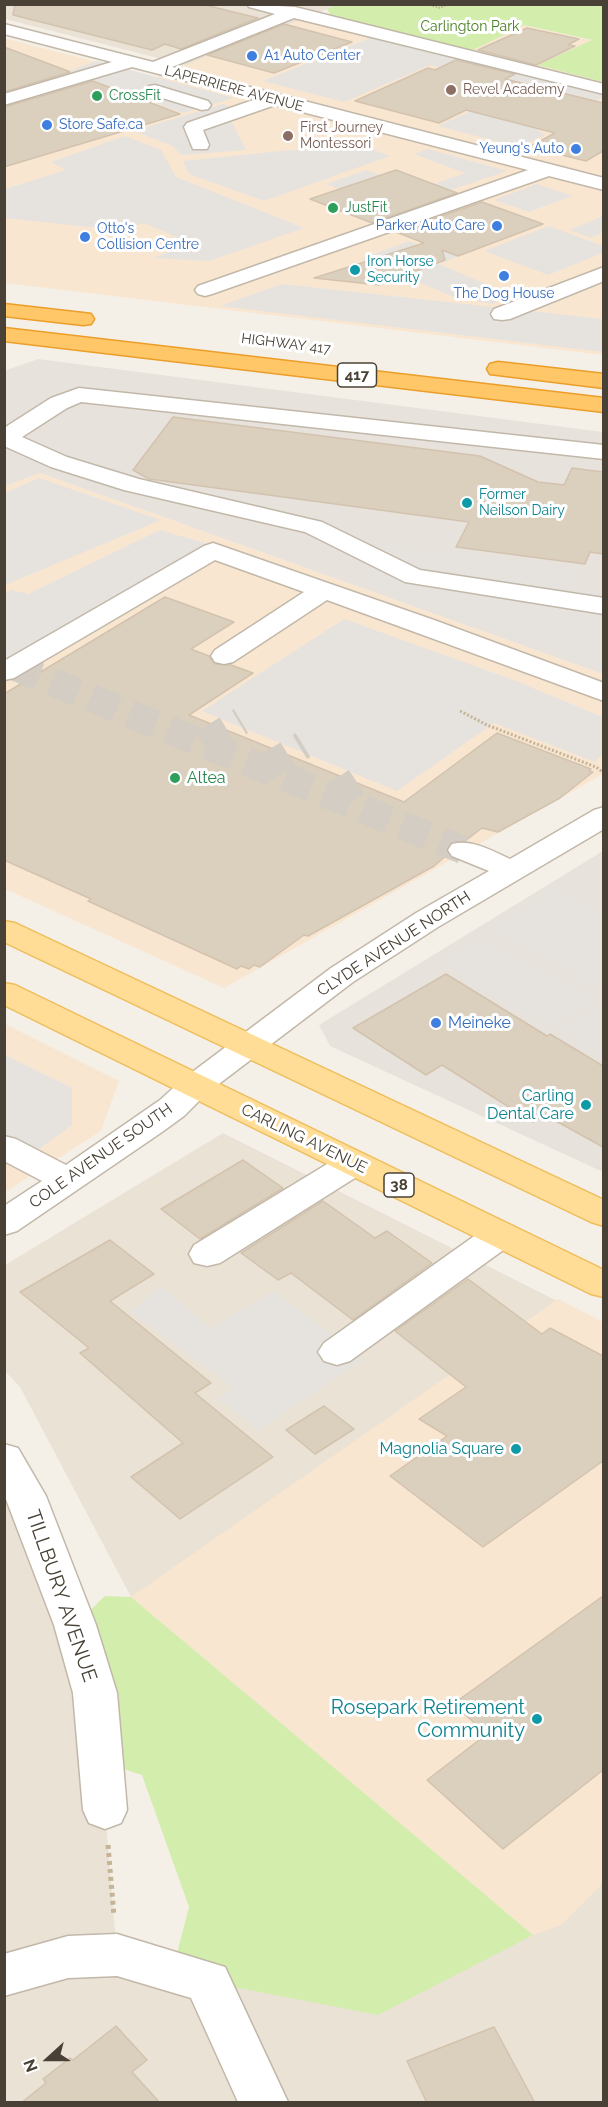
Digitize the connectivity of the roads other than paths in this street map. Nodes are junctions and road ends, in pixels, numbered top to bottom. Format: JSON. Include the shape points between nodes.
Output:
{"nodes":[{"id":1,"x":255,"y":4,"type":"edge"},
{"id":2,"x":312,"y":4,"type":"edge"},
{"id":3,"x":291,"y":13,"type":"junction"},
{"id":4,"x":4,"y":30,"type":"edge"},
{"id":5,"x":131,"y":62,"type":"junction"},
{"id":6,"x":154,"y":68,"type":"junction"},
{"id":7,"x":95,"y":73,"type":"junction"},
{"id":8,"x":603,"y":89,"type":"edge"},
{"id":9,"x":274,"y":99,"type":"junction"},
{"id":10,"x":4,"y":100,"type":"edge"},
{"id":11,"x":202,"y":105,"type":"dead end"},
{"id":12,"x":201,"y":146,"type":"dead end"},
{"id":13,"x":547,"y":170,"type":"junction"},
{"id":14,"x":603,"y":184,"type":"edge"},
{"id":15,"x":603,"y":273,"type":"edge"},
{"id":16,"x":205,"y":290,"type":"dead end"},
{"id":17,"x":4,"y":310,"type":"edge"},
{"id":18,"x":502,"y":314,"type":"dead end"},
{"id":19,"x":98,"y":321,"type":"dead end"},
{"id":20,"x":4,"y":333,"type":"edge"},
{"id":21,"x":474,"y":366,"type":"dead end"},
{"id":22,"x":603,"y":381,"type":"edge"},
{"id":23,"x":603,"y":405,"type":"edge"},
{"id":24,"x":5,"y":438,"type":"edge"},
{"id":25,"x":603,"y":452,"type":"edge"},
{"id":26,"x":325,"y":590,"type":"junction"},
{"id":27,"x":603,"y":606,"type":"edge"},
{"id":28,"x":224,"y":656,"type":"dead end"},
{"id":29,"x":4,"y":672,"type":"edge"},
{"id":30,"x":603,"y":693,"type":"edge"},
{"id":31,"x":603,"y":816,"type":"edge"},
{"id":32,"x":463,"y":850,"type":"tunnel mouth"},
{"id":33,"x":512,"y":870,"type":"junction"},
{"id":34,"x":4,"y":930,"type":"edge"},
{"id":35,"x":4,"y":992,"type":"edge"},
{"id":36,"x":248,"y":1044,"type":"junction"},
{"id":37,"x":195,"y":1086,"type":"junction"},
{"id":38,"x":4,"y":1147,"type":"edge"},
{"id":39,"x":354,"y":1163,"type":"junction"},
{"id":40,"x":68,"y":1180,"type":"junction"},
{"id":41,"x":603,"y":1214,"type":"edge"},
{"id":42,"x":4,"y":1223,"type":"edge"},
{"id":43,"x":500,"y":1235,"type":"junction"},
{"id":44,"x":207,"y":1254,"type":"dead end"},
{"id":45,"x":603,"y":1285,"type":"edge"},
{"id":46,"x":337,"y":1352,"type":"dead end"},
{"id":47,"x":4,"y":1458,"type":"edge"},
{"id":48,"x":105,"y":1810,"type":"road end"},
{"id":49,"x":4,"y":1976,"type":"edge"},
{"id":50,"x":263,"y":2103,"type":"edge"}],
"edges":[{"from":1,"to":3,"type":"street"},
{"from":2,"to":3,"type":"street"},
{"from":3,"to":6,"type":"street"},
{"from":3,"to":8,"type":"street"},
{"from":4,"to":5,"type":"street","name":"LAPERRIERE AVENUE"},
{"from":5,"to":6,"type":"street","name":"LAPERRIERE AVENUE"},
{"from":5,"to":7,"type":"street"},
{"from":6,"to":9,"type":"street","name":"LAPERRIERE AVENUE"},
{"from":7,"to":10,"type":"street"},
{"from":7,"to":11,"type":"street"},
{"from":9,"to":12,"type":"street","via":[[193,127]]},
{"from":9,"to":13,"type":"street","name":"LAPERRIERE AVENUE"},
{"from":13,"to":14,"type":"street","name":"LAPERRIERE AVENUE"},
{"from":13,"to":16,"type":"street"},
{"from":15,"to":18,"type":"street"},
{"from":17,"to":19,"type":"highway"},
{"from":20,"to":23,"type":"highway","number":"417"},
{"from":21,"to":22,"type":"highway"},
{"from":24,"to":25,"type":"street","via":[[80,395]]},
{"from":24,"to":27,"type":"street","via":[[60,462],[132,485],[313,527],[414,577]]},
{"from":26,"to":28,"type":"street"},
{"from":26,"to":29,"type":"street","via":[[213,551]]},
{"from":26,"to":30,"type":"street"},
{"from":31,"to":33,"type":"street","name":"CLYDE AVENUE NORTH"},
{"from":32,"to":33,"type":"street"},
{"from":33,"to":36,"type":"street","name":"CLYDE AVENUE NORTH","via":[[342,975]]},
{"from":34,"to":36,"type":"main road"},
{"from":35,"to":37,"type":"main road","name":"CARLING AVENUE","number":"38"},
{"from":36,"to":37,"type":"street","name":"CLYDE AVENUE NORTH"},
{"from":36,"to":41,"type":"main road"},
{"from":37,"to":39,"type":"main road","name":"CARLING AVENUE","number":"38"},
{"from":37,"to":40,"type":"street","name":"COLE AVENUE SOUTH","via":[[172,1108]]},
{"from":38,"to":40,"type":"street"},
{"from":39,"to":43,"type":"main road","name":"CARLING AVENUE","number":"38"},
{"from":39,"to":44,"type":"street"},
{"from":40,"to":42,"type":"street","name":"COLE AVENUE SOUTH"},
{"from":43,"to":45,"type":"main road","name":"CARLING AVENUE","number":"38"},
{"from":43,"to":46,"type":"street"},
{"from":47,"to":48,"type":"street","name":"TILLBURY AVENUE","via":[[26,1496],[44,1542],[95,1693]]},
{"from":49,"to":50,"type":"street","via":[[68,1957],[117,1955],[207,1982]]}]}
